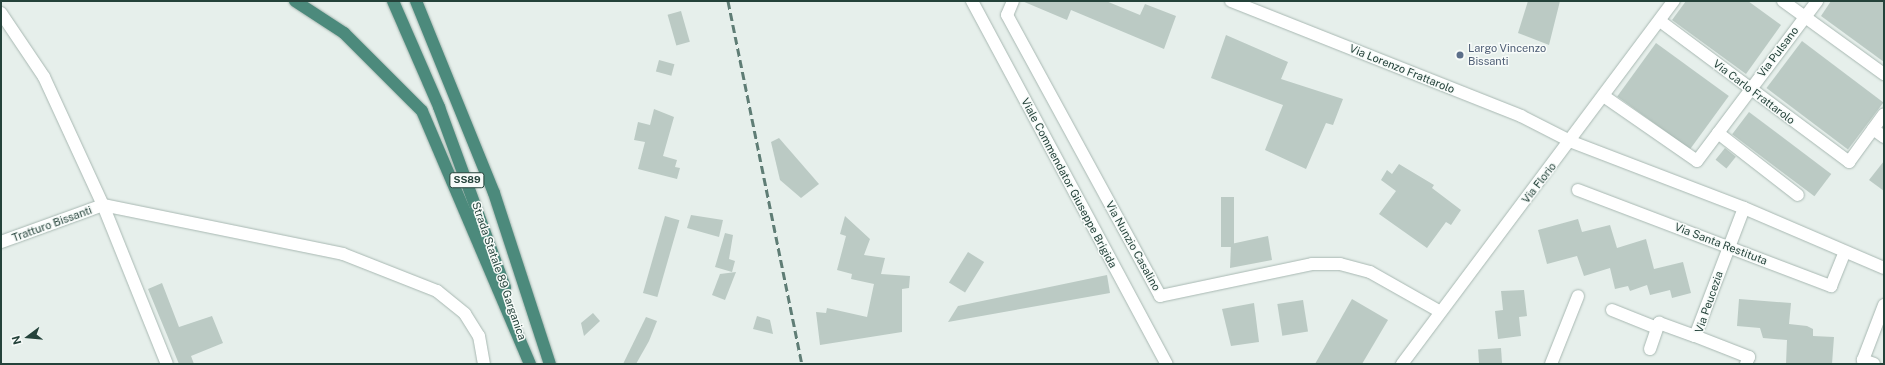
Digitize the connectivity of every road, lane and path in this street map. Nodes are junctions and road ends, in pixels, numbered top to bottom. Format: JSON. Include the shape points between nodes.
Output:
{"nodes":[{"id":1,"x":295,"y":1,"type":"edge"},
{"id":2,"x":393,"y":1,"type":"edge"},
{"id":3,"x":416,"y":1,"type":"edge"},
{"id":4,"x":972,"y":1,"type":"edge"},
{"id":5,"x":1013,"y":1,"type":"edge"},
{"id":6,"x":1231,"y":1,"type":"edge"},
{"id":7,"x":1674,"y":1,"type":"edge"},
{"id":8,"x":1783,"y":1,"type":"edge"},
{"id":9,"x":1817,"y":1,"type":"edge"},
{"id":10,"x":1258,"y":6,"type":"edge"},
{"id":11,"x":1,"y":13,"type":"edge"},
{"id":12,"x":1805,"y":17,"type":"junction"},
{"id":13,"x":1660,"y":21,"type":"junction"},
{"id":14,"x":1884,"y":74,"type":"edge"},
{"id":15,"x":1751,"y":89,"type":"junction"},
{"id":16,"x":1605,"y":96,"type":"junction"},
{"id":17,"x":1884,"y":114,"type":"edge"},
{"id":18,"x":1874,"y":129,"type":"junction"},
{"id":19,"x":1718,"y":133,"type":"junction"},
{"id":20,"x":1884,"y":138,"type":"edge"},
{"id":21,"x":1572,"y":142,"type":"junction"},
{"id":22,"x":1578,"y":190,"type":"dead end"},
{"id":23,"x":1798,"y":195,"type":"dead end"},
{"id":24,"x":103,"y":205,"type":"junction"},
{"id":25,"x":1744,"y":208,"type":"junction"},
{"id":26,"x":1,"y":242,"type":"edge"},
{"id":27,"x":1729,"y":246,"type":"junction"},
{"id":28,"x":1845,"y":252,"type":"junction"},
{"id":29,"x":1884,"y":268,"type":"edge"},
{"id":30,"x":1578,"y":296,"type":"dead end"},
{"id":31,"x":1884,"y":305,"type":"edge"},
{"id":32,"x":1612,"y":310,"type":"dead end"},
{"id":33,"x":1439,"y":311,"type":"junction"},
{"id":34,"x":1657,"y":328,"type":"junction"},
{"id":35,"x":1695,"y":336,"type":"junction"},
{"id":36,"x":1650,"y":349,"type":"dead end"},
{"id":37,"x":167,"y":364,"type":"edge"},
{"id":38,"x":484,"y":364,"type":"edge"},
{"id":39,"x":530,"y":364,"type":"edge"},
{"id":40,"x":550,"y":364,"type":"edge"},
{"id":41,"x":1167,"y":364,"type":"edge"},
{"id":42,"x":1402,"y":364,"type":"edge"},
{"id":43,"x":1551,"y":364,"type":"edge"},
{"id":44,"x":1746,"y":364,"type":"edge"},
{"id":45,"x":1874,"y":364,"type":"edge"}],
"edges":[{"from":1,"to":39,"type":"highway","via":[[344,33],[422,111]]},
{"from":2,"to":39,"type":"highway","name":"Strada Statale 89 Garganica","number":"SS89","via":[[464,173]]},
{"from":3,"to":40,"type":"highway","name":"Strada Statale 89 Garganica","number":"SS89","via":[[494,193]]},
{"from":4,"to":41,"type":"street","name":"Viale Commendator Giuseppe Brigida"},
{"from":5,"to":33,"type":"street","name":"Via Nunzio Casalino","via":[[1007,15],[1160,296],[1312,264],[1340,264],[1370,272]]},
{"from":6,"to":10,"type":"street","name":"Via Lorenzo Frattarolo"},
{"from":7,"to":13,"type":"street","name":"Via Florio"},
{"from":8,"to":12,"type":"street"},
{"from":9,"to":12,"type":"street","name":"Via Pulsano"},
{"from":10,"to":21,"type":"street","name":"Via Lorenzo Frattarolo","via":[[1521,116]]},
{"from":11,"to":24,"type":"street","via":[[44,77]]},
{"from":12,"to":14,"type":"street"},
{"from":12,"to":15,"type":"street","name":"Via Pulsano"},
{"from":13,"to":15,"type":"street","name":"Via Carlo Frattarolo"},
{"from":13,"to":16,"type":"street","name":"Via Florio"},
{"from":15,"to":18,"type":"street","name":"Via Carlo Frattarolo","via":[[1849,162]]},
{"from":15,"to":19,"type":"street","name":"Via Pulsano"},
{"from":16,"to":19,"type":"street","name":"Via Pulsano","via":[[1697,161]]},
{"from":16,"to":21,"type":"street","name":"Via Florio"},
{"from":17,"to":18,"type":"street"},
{"from":18,"to":20,"type":"street"},
{"from":19,"to":23,"type":"street"},
{"from":21,"to":25,"type":"street"},
{"from":21,"to":33,"type":"street","name":"Via Florio"},
{"from":22,"to":27,"type":"street","name":"Via Santa Restituta"},
{"from":24,"to":26,"type":"street","name":"Tratturo Bissanti"},
{"from":24,"to":37,"type":"street"},
{"from":24,"to":38,"type":"street","via":[[343,254],[437,291],[465,314],[479,336]]},
{"from":25,"to":27,"type":"street","name":"Via Peucezia"},
{"from":25,"to":28,"type":"street"},
{"from":27,"to":28,"type":"street","name":"Via Santa Restituta","via":[[1831,286]]},
{"from":27,"to":35,"type":"street","name":"Via Peucezia"},
{"from":28,"to":29,"type":"street"},
{"from":30,"to":43,"type":"street"},
{"from":31,"to":45,"type":"street","via":[[1863,360]]},
{"from":32,"to":34,"type":"street"},
{"from":33,"to":42,"type":"street","name":"Via Florio"},
{"from":34,"to":35,"type":"street","via":[[1659,323]]},
{"from":34,"to":36,"type":"street"},
{"from":35,"to":44,"type":"street","name":"Via Peucezia","via":[[1749,357]]}]}
